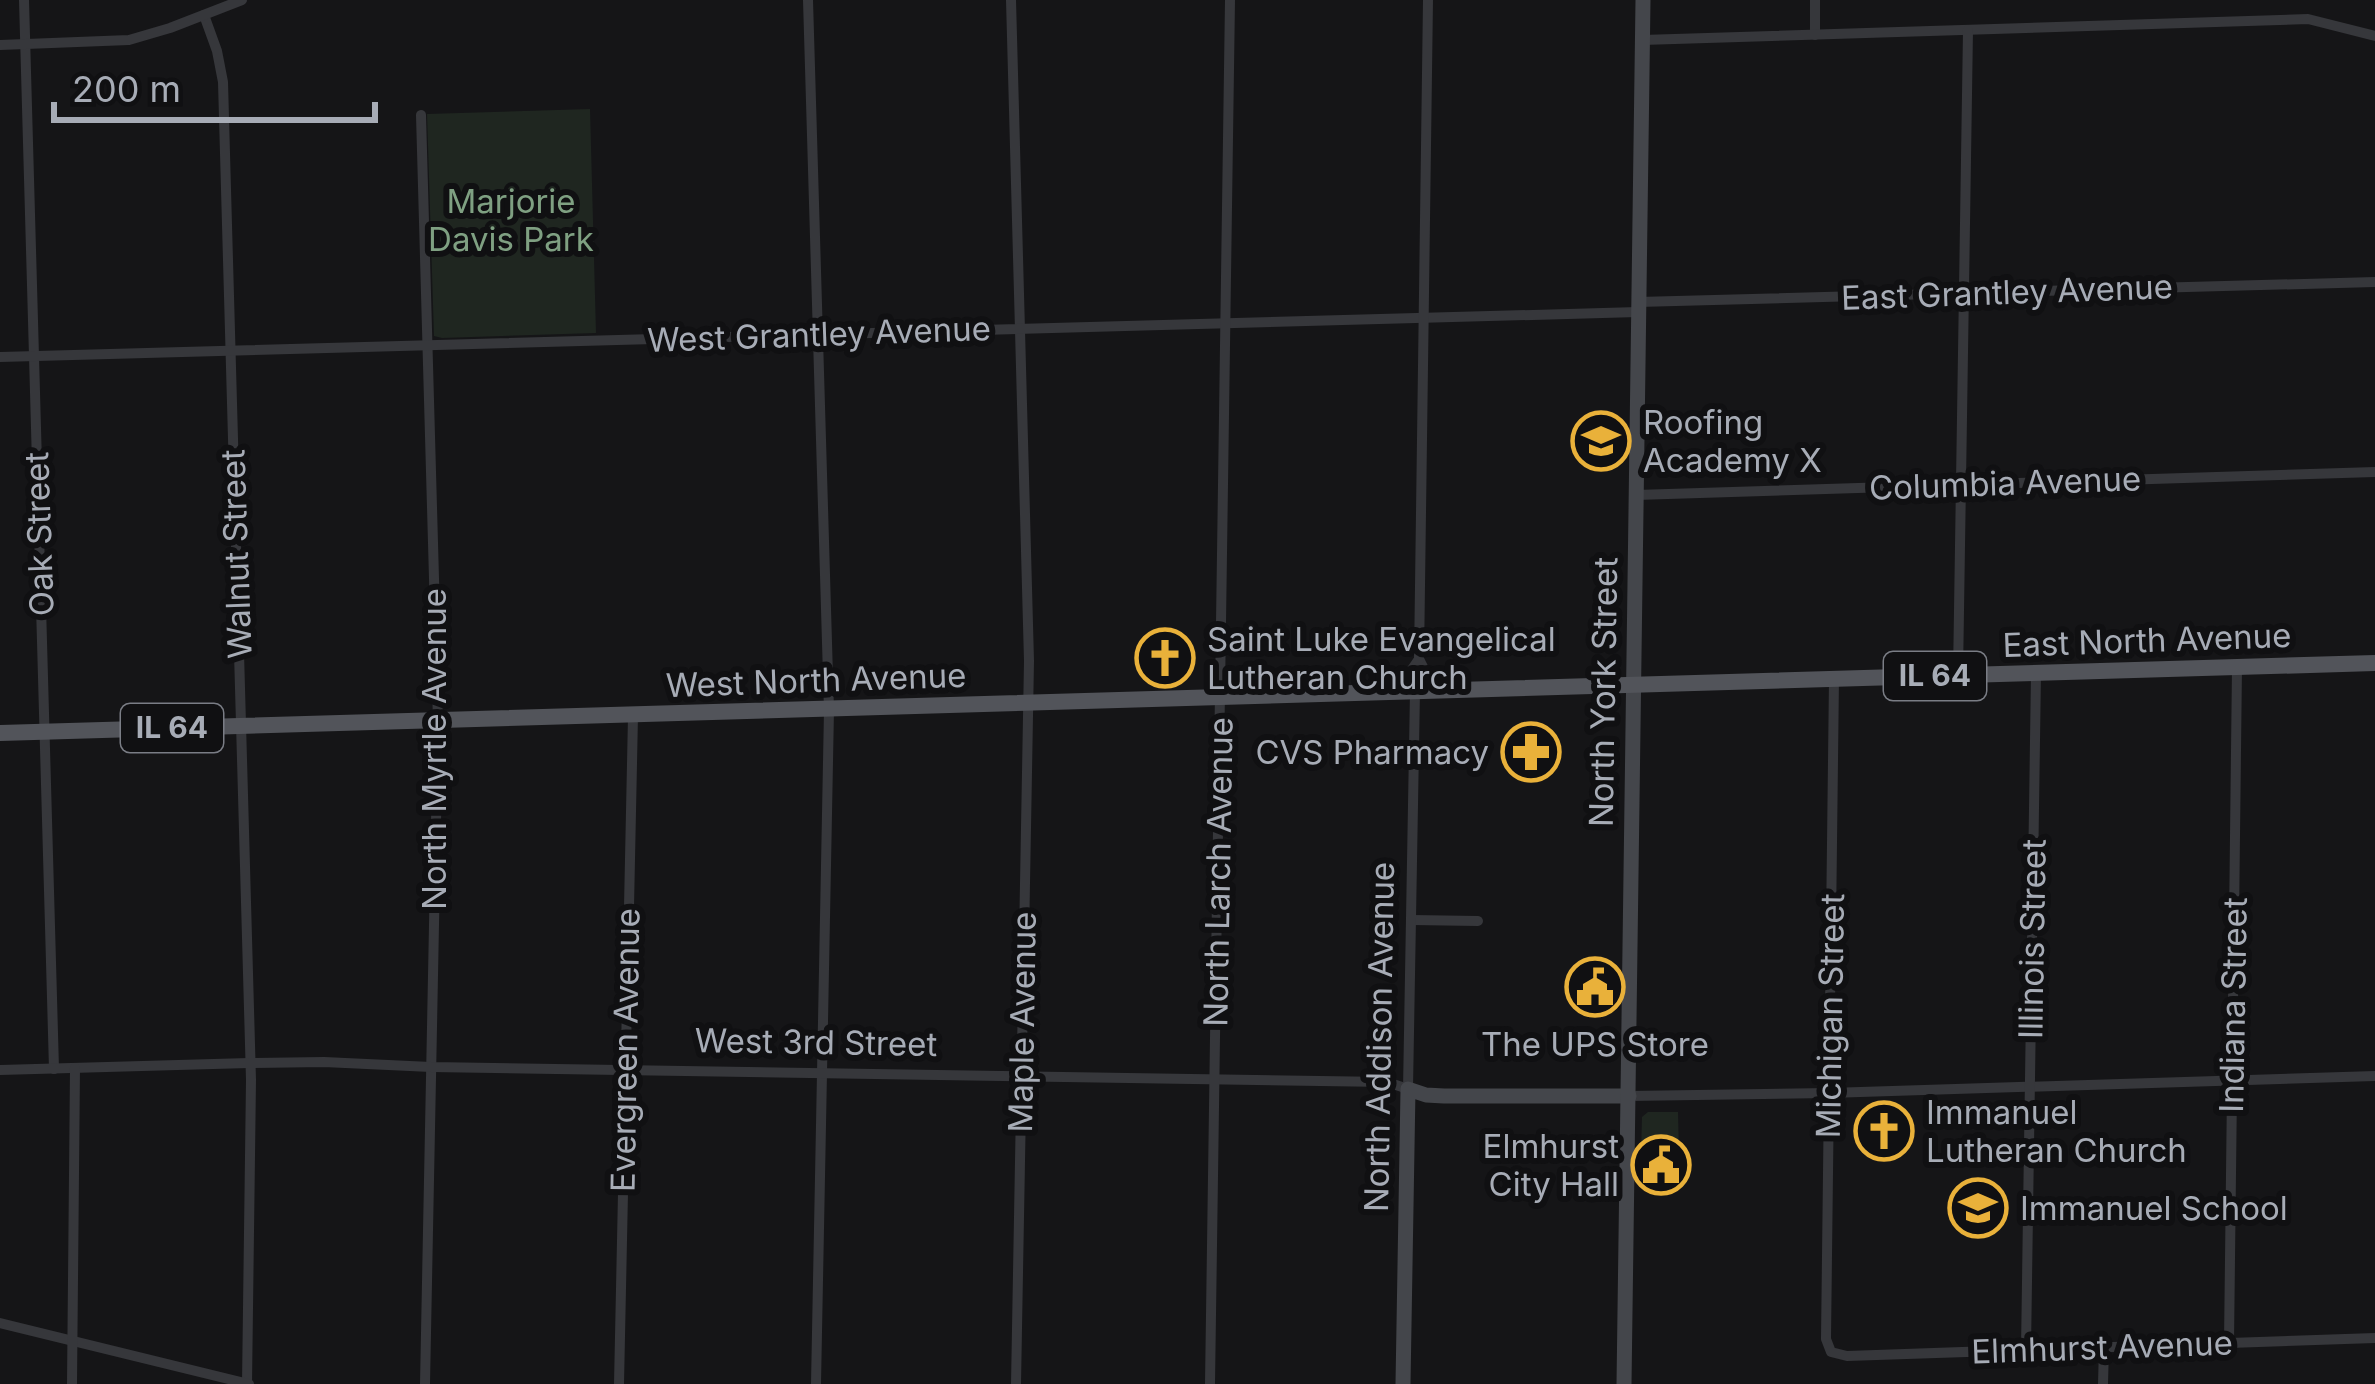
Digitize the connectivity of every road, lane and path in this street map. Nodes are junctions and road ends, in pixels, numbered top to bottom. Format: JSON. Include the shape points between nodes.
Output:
{"nodes":[{"id":1,"x":24,"y":0,"type":"edge"},
{"id":2,"x":242,"y":0,"type":"edge"},
{"id":3,"x":808,"y":0,"type":"edge"},
{"id":4,"x":1011,"y":0,"type":"edge"},
{"id":5,"x":1230,"y":0,"type":"edge"},
{"id":6,"x":1428,"y":0,"type":"edge"},
{"id":7,"x":1643,"y":0,"type":"edge"},
{"id":8,"x":1815,"y":0,"type":"edge"},
{"id":9,"x":204,"y":15,"type":"junction"},
{"id":10,"x":1968,"y":30,"type":"junction"},
{"id":11,"x":1815,"y":35,"type":"junction"},
{"id":12,"x":2375,"y":36,"type":"edge"},
{"id":13,"x":1642,"y":40,"type":"junction"},
{"id":14,"x":26,"y":44,"type":"junction"},
{"id":15,"x":0,"y":45,"type":"edge"},
{"id":16,"x":421,"y":115,"type":"dead end"},
{"id":17,"x":2375,"y":282,"type":"edge"},
{"id":18,"x":1964,"y":294,"type":"junction"},
{"id":19,"x":1638,"y":307,"type":"junction"},
{"id":20,"x":1425,"y":317,"type":"junction"},
{"id":21,"x":1226,"y":323,"type":"junction"},
{"id":22,"x":1020,"y":328,"type":"junction"},
{"id":23,"x":817,"y":334,"type":"junction"},
{"id":24,"x":426,"y":344,"type":"junction"},
{"id":25,"x":230,"y":351,"type":"junction"},
{"id":26,"x":0,"y":356,"type":"edge"},
{"id":27,"x":34,"y":356,"type":"junction"},
{"id":28,"x":2375,"y":472,"type":"edge"},
{"id":29,"x":1960,"y":484,"type":"junction"},
{"id":30,"x":1636,"y":495,"type":"junction"},
{"id":31,"x":1419,"y":659,"type":"junction"},
{"id":32,"x":2375,"y":664,"type":"edge"},
{"id":33,"x":2237,"y":667,"type":"junction"},
{"id":34,"x":2036,"y":673,"type":"junction"},
{"id":35,"x":1958,"y":675,"type":"junction"},
{"id":36,"x":1834,"y":678,"type":"junction"},
{"id":37,"x":1633,"y":684,"type":"junction"},
{"id":38,"x":1441,"y":690,"type":"junction"},
{"id":39,"x":1406,"y":691,"type":"junction"},
{"id":40,"x":1220,"y":697,"type":"junction"},
{"id":41,"x":1028,"y":704,"type":"junction"},
{"id":42,"x":829,"y":710,"type":"junction"},
{"id":43,"x":633,"y":716,"type":"junction"},
{"id":44,"x":438,"y":721,"type":"junction"},
{"id":45,"x":242,"y":727,"type":"junction"},
{"id":46,"x":45,"y":732,"type":"junction"},
{"id":47,"x":0,"y":733,"type":"edge"},
{"id":48,"x":1412,"y":920,"type":"junction"},
{"id":49,"x":1478,"y":921,"type":"dead end"},
{"id":50,"x":249,"y":1063,"type":"junction"},
{"id":51,"x":430,"y":1067,"type":"junction"},
{"id":52,"x":75,"y":1068,"type":"junction"},
{"id":53,"x":54,"y":1069,"type":"junction"},
{"id":54,"x":0,"y":1070,"type":"edge"},
{"id":55,"x":625,"y":1070,"type":"junction"},
{"id":56,"x":822,"y":1072,"type":"junction"},
{"id":57,"x":1022,"y":1076,"type":"junction"},
{"id":58,"x":2375,"y":1076,"type":"edge"},
{"id":59,"x":1214,"y":1078,"type":"junction"},
{"id":60,"x":2233,"y":1080,"type":"junction"},
{"id":61,"x":2030,"y":1086,"type":"junction"},
{"id":62,"x":1408,"y":1088,"type":"junction"},
{"id":63,"x":1829,"y":1093,"type":"junction"},
{"id":64,"x":1629,"y":1096,"type":"junction"},
{"id":65,"x":0,"y":1323,"type":"edge"},
{"id":66,"x":2375,"y":1338,"type":"edge"},
{"id":67,"x":73,"y":1341,"type":"junction"},
{"id":68,"x":2229,"y":1343,"type":"junction"},
{"id":69,"x":2104,"y":1347,"type":"junction"},
{"id":70,"x":2026,"y":1349,"type":"junction"},
{"id":71,"x":1831,"y":1352,"type":"joint"},
{"id":72,"x":1626,"y":1382,"type":"edge"},
{"id":73,"x":72,"y":1384,"type":"edge"},
{"id":74,"x":248,"y":1384,"type":"edge"},
{"id":75,"x":425,"y":1384,"type":"edge"},
{"id":76,"x":619,"y":1384,"type":"edge"},
{"id":77,"x":816,"y":1384,"type":"edge"},
{"id":78,"x":1016,"y":1384,"type":"edge"},
{"id":79,"x":1210,"y":1384,"type":"edge"},
{"id":80,"x":1403,"y":1384,"type":"edge"},
{"id":81,"x":2104,"y":1384,"type":"edge"}],
"edges":[{"from":1,"to":14,"type":"street","name":"Oak Street"},
{"from":2,"to":9,"type":"street"},
{"from":3,"to":23,"type":"street"},
{"from":4,"to":22,"type":"street","name":"Maple Avenue"},
{"from":5,"to":21,"type":"street","name":"North Larch Avenue"},
{"from":6,"to":20,"type":"street"},
{"from":7,"to":13,"type":"main road","name":"North York Street"},
{"from":8,"to":11,"type":"street"},
{"from":9,"to":14,"type":"street","via":[[129,40]]},
{"from":9,"to":25,"type":"street","name":"Walnut Street","via":[[222,71]]},
{"from":10,"to":11,"type":"street"},
{"from":10,"to":12,"type":"street","via":[[2308,19]]},
{"from":10,"to":18,"type":"street"},
{"from":11,"to":13,"type":"street"},
{"from":13,"to":19,"type":"main road","name":"North York Street"},
{"from":14,"to":15,"type":"street"},
{"from":14,"to":27,"type":"street","name":"Oak Street"},
{"from":16,"to":24,"type":"street","name":"North Myrtle Avenue"},
{"from":17,"to":18,"type":"street","name":"East Grantley Avenue"},
{"from":18,"to":19,"type":"street","name":"East Grantley Avenue"},
{"from":18,"to":29,"type":"street"},
{"from":19,"to":20,"type":"street","name":"West Grantley Avenue"},
{"from":19,"to":30,"type":"main road","name":"North York Street"},
{"from":20,"to":21,"type":"street","name":"West Grantley Avenue"},
{"from":20,"to":31,"type":"street"},
{"from":21,"to":22,"type":"street","name":"West Grantley Avenue"},
{"from":21,"to":40,"type":"street","name":"North Larch Avenue"},
{"from":22,"to":23,"type":"street","name":"West Grantley Avenue"},
{"from":22,"to":41,"type":"street","name":"Maple Avenue"},
{"from":23,"to":24,"type":"street","name":"West Grantley Avenue"},
{"from":23,"to":42,"type":"street"},
{"from":24,"to":25,"type":"street","name":"West Grantley Avenue"},
{"from":24,"to":44,"type":"street","name":"North Myrtle Avenue"},
{"from":25,"to":27,"type":"street","name":"West Grantley Avenue"},
{"from":25,"to":45,"type":"street","name":"Walnut Street"},
{"from":26,"to":27,"type":"street","name":"West Grantley Avenue"},
{"from":27,"to":46,"type":"street","name":"Oak Street"},
{"from":28,"to":29,"type":"street","name":"Columbia Avenue"},
{"from":29,"to":30,"type":"street","name":"Columbia Avenue"},
{"from":29,"to":35,"type":"street"},
{"from":30,"to":37,"type":"main road","name":"North York Street"},
{"from":31,"to":38,"type":"street"},
{"from":31,"to":39,"type":"street"},
{"from":32,"to":33,"type":"main road","name":"East North Avenue","number":"IL 64"},
{"from":33,"to":34,"type":"main road","name":"East North Avenue","number":"IL 64"},
{"from":33,"to":60,"type":"street","name":"Indiana Street"},
{"from":34,"to":35,"type":"main road","name":"East North Avenue","number":"IL 64"},
{"from":34,"to":61,"type":"street","name":"Illinois Street"},
{"from":35,"to":36,"type":"main road","name":"East North Avenue","number":"IL 64"},
{"from":36,"to":37,"type":"main road","name":"East North Avenue","number":"IL 64"},
{"from":36,"to":63,"type":"street","name":"Michigan Street"},
{"from":37,"to":38,"type":"main road","name":"West North Avenue","number":"IL 64"},
{"from":37,"to":64,"type":"main road","name":"North York Street"},
{"from":38,"to":39,"type":"main road","name":"West North Avenue","number":"IL 64"},
{"from":39,"to":40,"type":"main road","name":"West North Avenue","number":"IL 64"},
{"from":39,"to":48,"type":"street","name":"North Addison Avenue"},
{"from":40,"to":41,"type":"main road","name":"West North Avenue","number":"IL 64"},
{"from":40,"to":59,"type":"street","name":"North Larch Avenue"},
{"from":41,"to":42,"type":"main road","name":"West North Avenue","number":"IL 64"},
{"from":41,"to":57,"type":"street","name":"Maple Avenue"},
{"from":42,"to":43,"type":"main road","name":"West North Avenue","number":"IL 64"},
{"from":42,"to":56,"type":"street"},
{"from":43,"to":44,"type":"main road","name":"West North Avenue","number":"IL 64"},
{"from":43,"to":55,"type":"street","name":"Evergreen Avenue"},
{"from":44,"to":45,"type":"main road","name":"West North Avenue","number":"IL 64"},
{"from":44,"to":51,"type":"street","name":"North Myrtle Avenue"},
{"from":45,"to":46,"type":"main road","name":"West North Avenue","number":"IL 64"},
{"from":45,"to":50,"type":"street","name":"Walnut Street"},
{"from":46,"to":47,"type":"main road","name":"West North Avenue","number":"IL 64"},
{"from":46,"to":53,"type":"street","name":"Oak Street"},
{"from":48,"to":49,"type":"street"},
{"from":48,"to":62,"type":"street","name":"North Addison Avenue"},
{"from":50,"to":51,"type":"street","name":"West 3rd Street"},
{"from":50,"to":52,"type":"street","name":"West 3rd Street"},
{"from":50,"to":74,"type":"street","name":"Walnut Street"},
{"from":51,"to":55,"type":"street","name":"West 3rd Street"},
{"from":51,"to":75,"type":"street","name":"North Myrtle Avenue"},
{"from":52,"to":53,"type":"street","name":"West 3rd Street"},
{"from":52,"to":67,"type":"street"},
{"from":53,"to":54,"type":"street","name":"West 3rd Street"},
{"from":55,"to":56,"type":"street","name":"West 3rd Street"},
{"from":55,"to":76,"type":"street","name":"Evergreen Avenue"},
{"from":56,"to":57,"type":"street","name":"West 3rd Street"},
{"from":56,"to":77,"type":"street"},
{"from":57,"to":59,"type":"street","name":"West 3rd Street"},
{"from":57,"to":78,"type":"street","name":"Maple Avenue"},
{"from":58,"to":60,"type":"street"},
{"from":59,"to":62,"type":"street","name":"West 3rd Street"},
{"from":59,"to":79,"type":"street","name":"North Larch Avenue"},
{"from":60,"to":61,"type":"street"},
{"from":60,"to":68,"type":"street","name":"Indiana Street"},
{"from":61,"to":63,"type":"street"},
{"from":61,"to":70,"type":"street","name":"Illinois Street"},
{"from":62,"to":64,"type":"main road","name":"West 3rd Street","via":[[1444,1096]]},
{"from":62,"to":80,"type":"main road","name":"North Addison Avenue"},
{"from":63,"to":64,"type":"street"},
{"from":63,"to":71,"type":"street","name":"Michigan Street"},
{"from":64,"to":72,"type":"main road","name":"North York Street"},
{"from":65,"to":67,"type":"street"},
{"from":66,"to":68,"type":"street","name":"Elmhurst Avenue"},
{"from":67,"to":73,"type":"street"},
{"from":67,"to":74,"type":"street"},
{"from":68,"to":69,"type":"street","name":"Elmhurst Avenue"},
{"from":69,"to":70,"type":"street","name":"Elmhurst Avenue"},
{"from":69,"to":81,"type":"street"},
{"from":70,"to":71,"type":"street","name":"Elmhurst Avenue"}]}
